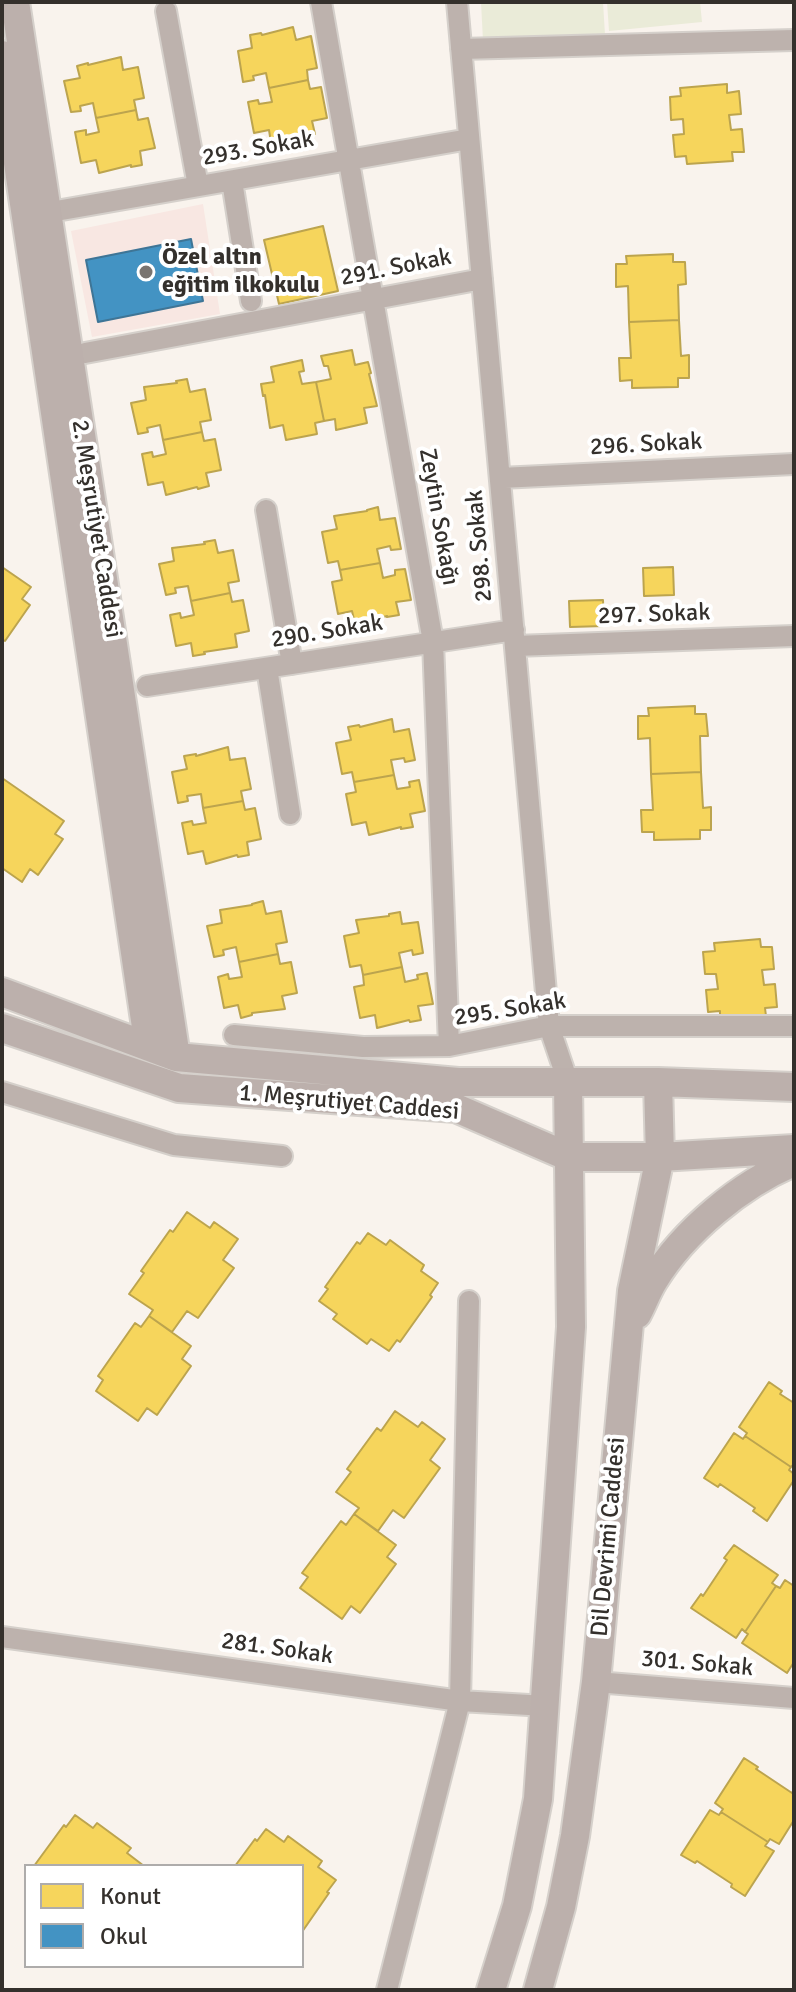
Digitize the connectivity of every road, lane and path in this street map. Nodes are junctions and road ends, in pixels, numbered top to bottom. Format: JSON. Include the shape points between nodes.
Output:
{"nodes":[{"id":1,"x":15,"y":2,"type":"edge"},
{"id":2,"x":321,"y":2,"type":"edge"},
{"id":3,"x":457,"y":2,"type":"edge"},
{"id":4,"x":166,"y":11,"type":"dead end"},
{"id":5,"x":794,"y":40,"type":"edge"},
{"id":6,"x":461,"y":49,"type":"junction"},
{"id":7,"x":2,"y":55,"type":"edge"},
{"id":8,"x":469,"y":139,"type":"junction"},
{"id":9,"x":349,"y":160,"type":"junction"},
{"id":10,"x":232,"y":181,"type":"junction"},
{"id":11,"x":198,"y":186,"type":"junction"},
{"id":12,"x":56,"y":211,"type":"dead end"},
{"id":13,"x":482,"y":279,"type":"junction"},
{"id":14,"x":373,"y":299,"type":"junction"},
{"id":15,"x":251,"y":301,"type":"dead end"},
{"id":16,"x":85,"y":353,"type":"dead end"},
{"id":17,"x":794,"y":464,"type":"edge"},
{"id":18,"x":500,"y":478,"type":"junction"},
{"id":19,"x":266,"y":510,"type":"dead end"},
{"id":20,"x":794,"y":636,"type":"edge"},
{"id":21,"x":514,"y":638,"type":"junction"},
{"id":22,"x":433,"y":642,"type":"junction"},
{"id":23,"x":292,"y":664,"type":"junction"},
{"id":24,"x":267,"y":668,"type":"junction"},
{"id":25,"x":147,"y":686,"type":"dead end"},
{"id":26,"x":290,"y":814,"type":"dead end"},
{"id":27,"x":2,"y":992,"type":"edge"},
{"id":28,"x":549,"y":1026,"type":"junction"},
{"id":29,"x":794,"y":1026,"type":"edge"},
{"id":30,"x":2,"y":1028,"type":"edge"},
{"id":31,"x":234,"y":1035,"type":"dead end"},
{"id":32,"x":449,"y":1046,"type":"junction"},
{"id":33,"x":149,"y":1047,"type":"junction"},
{"id":34,"x":176,"y":1057,"type":"junction"},
{"id":35,"x":568,"y":1082,"type":"junction"},
{"id":36,"x":658,"y":1082,"type":"junction"},
{"id":37,"x":794,"y":1087,"type":"edge"},
{"id":38,"x":2,"y":1092,"type":"edge"},
{"id":39,"x":794,"y":1149,"type":"edge"},
{"id":40,"x":282,"y":1156,"type":"dead end"},
{"id":41,"x":569,"y":1157,"type":"junction"},
{"id":42,"x":660,"y":1157,"type":"junction"},
{"id":43,"x":794,"y":1162,"type":"edge"},
{"id":44,"x":469,"y":1301,"type":"dead end"},
{"id":45,"x":628,"y":1332,"type":"junction"},
{"id":46,"x":2,"y":1637,"type":"edge"},
{"id":47,"x":596,"y":1682,"type":"junction"},
{"id":48,"x":794,"y":1698,"type":"edge"},
{"id":49,"x":460,"y":1701,"type":"junction"},
{"id":50,"x":546,"y":1706,"type":"junction"},
{"id":51,"x":387,"y":1990,"type":"edge"},
{"id":52,"x":491,"y":1990,"type":"edge"},
{"id":53,"x":538,"y":1990,"type":"edge"}],
"edges":[{"from":1,"to":34,"type":"main road","name":"2. Meşrutiyet Caddesi"},
{"from":2,"to":9,"type":"street","name":"Zeytin Sokağı"},
{"from":3,"to":6,"type":"street","name":"298. Sokak"},
{"from":4,"to":11,"type":"street"},
{"from":5,"to":6,"type":"street"},
{"from":6,"to":8,"type":"street","name":"298. Sokak"},
{"from":7,"to":33,"type":"main road","name":"2. Meşrutiyet Caddesi"},
{"from":8,"to":9,"type":"street","name":"293. Sokak"},
{"from":8,"to":13,"type":"street","name":"298. Sokak"},
{"from":9,"to":10,"type":"street","name":"293. Sokak"},
{"from":9,"to":14,"type":"street","name":"Zeytin Sokağı"},
{"from":10,"to":11,"type":"street","name":"293. Sokak"},
{"from":10,"to":15,"type":"street"},
{"from":11,"to":12,"type":"street","name":"293. Sokak"},
{"from":13,"to":14,"type":"street","name":"291. Sokak"},
{"from":13,"to":18,"type":"street","name":"298. Sokak"},
{"from":14,"to":16,"type":"street","name":"291. Sokak"},
{"from":14,"to":22,"type":"street","name":"Zeytin Sokağı"},
{"from":17,"to":18,"type":"street","name":"296. Sokak"},
{"from":18,"to":21,"type":"street","name":"298. Sokak"},
{"from":19,"to":23,"type":"street"},
{"from":20,"to":21,"type":"street","name":"297. Sokak"},
{"from":21,"to":22,"type":"street","name":"290. Sokak"},
{"from":21,"to":28,"type":"street","name":"298. Sokak"},
{"from":22,"to":23,"type":"street","name":"290. Sokak"},
{"from":22,"to":32,"type":"street","name":"Zeytin Sokağı"},
{"from":23,"to":24,"type":"street","name":"290. Sokak"},
{"from":24,"to":25,"type":"street","name":"290. Sokak"},
{"from":24,"to":26,"type":"street"},
{"from":27,"to":33,"type":"main road","name":"1. Meşrutiyet Caddesi"},
{"from":28,"to":29,"type":"street","name":"295. Sokak"},
{"from":28,"to":32,"type":"street","name":"295. Sokak"},
{"from":28,"to":35,"type":"street","name":"298. Sokak"},
{"from":30,"to":41,"type":"main road","name":"1. Meşrutiyet Caddesi","via":[[179,1088],[456,1108]]},
{"from":31,"to":32,"type":"street","name":"295. Sokak","via":[[363,1047]]},
{"from":33,"to":34,"type":"main road","name":"1. Meşrutiyet Caddesi"},
{"from":34,"to":35,"type":"main road","name":"1. Meşrutiyet Caddesi","via":[[458,1082]]},
{"from":35,"to":36,"type":"main road","name":"1. Meşrutiyet Caddesi"},
{"from":35,"to":41,"type":"main road","name":"Dil Devrimi Caddesi"},
{"from":36,"to":37,"type":"main road","name":"1. Meşrutiyet Caddesi"},
{"from":36,"to":42,"type":"main road","name":"Dil Devrimi Caddesi"},
{"from":38,"to":40,"type":"street","via":[[174,1145]]},
{"from":39,"to":42,"type":"main road","name":"1. Meşrutiyet Caddesi"},
{"from":41,"to":42,"type":"main road","name":"1. Meşrutiyet Caddesi"},
{"from":41,"to":50,"type":"main road","name":"Dil Devrimi Caddesi","via":[[571,1327]]},
{"from":42,"to":45,"type":"main road","name":"Dil Devrimi Caddesi"},
{"from":43,"to":45,"type":"main road","via":[[768,1173],[691,1233],[654,1280]]},
{"from":44,"to":49,"type":"street"},
{"from":45,"to":47,"type":"main road","name":"Dil Devrimi Caddesi"},
{"from":46,"to":49,"type":"street","name":"281. Sokak"},
{"from":47,"to":48,"type":"street","name":"301. Sokak"},
{"from":47,"to":53,"type":"main road","name":"Dil Devrimi Caddesi","via":[[575,1836]]},
{"from":49,"to":50,"type":"street","name":"281. Sokak"},
{"from":49,"to":51,"type":"street"},
{"from":50,"to":52,"type":"main road","name":"Dil Devrimi Caddesi","via":[[538,1799],[517,1906]]}]}
